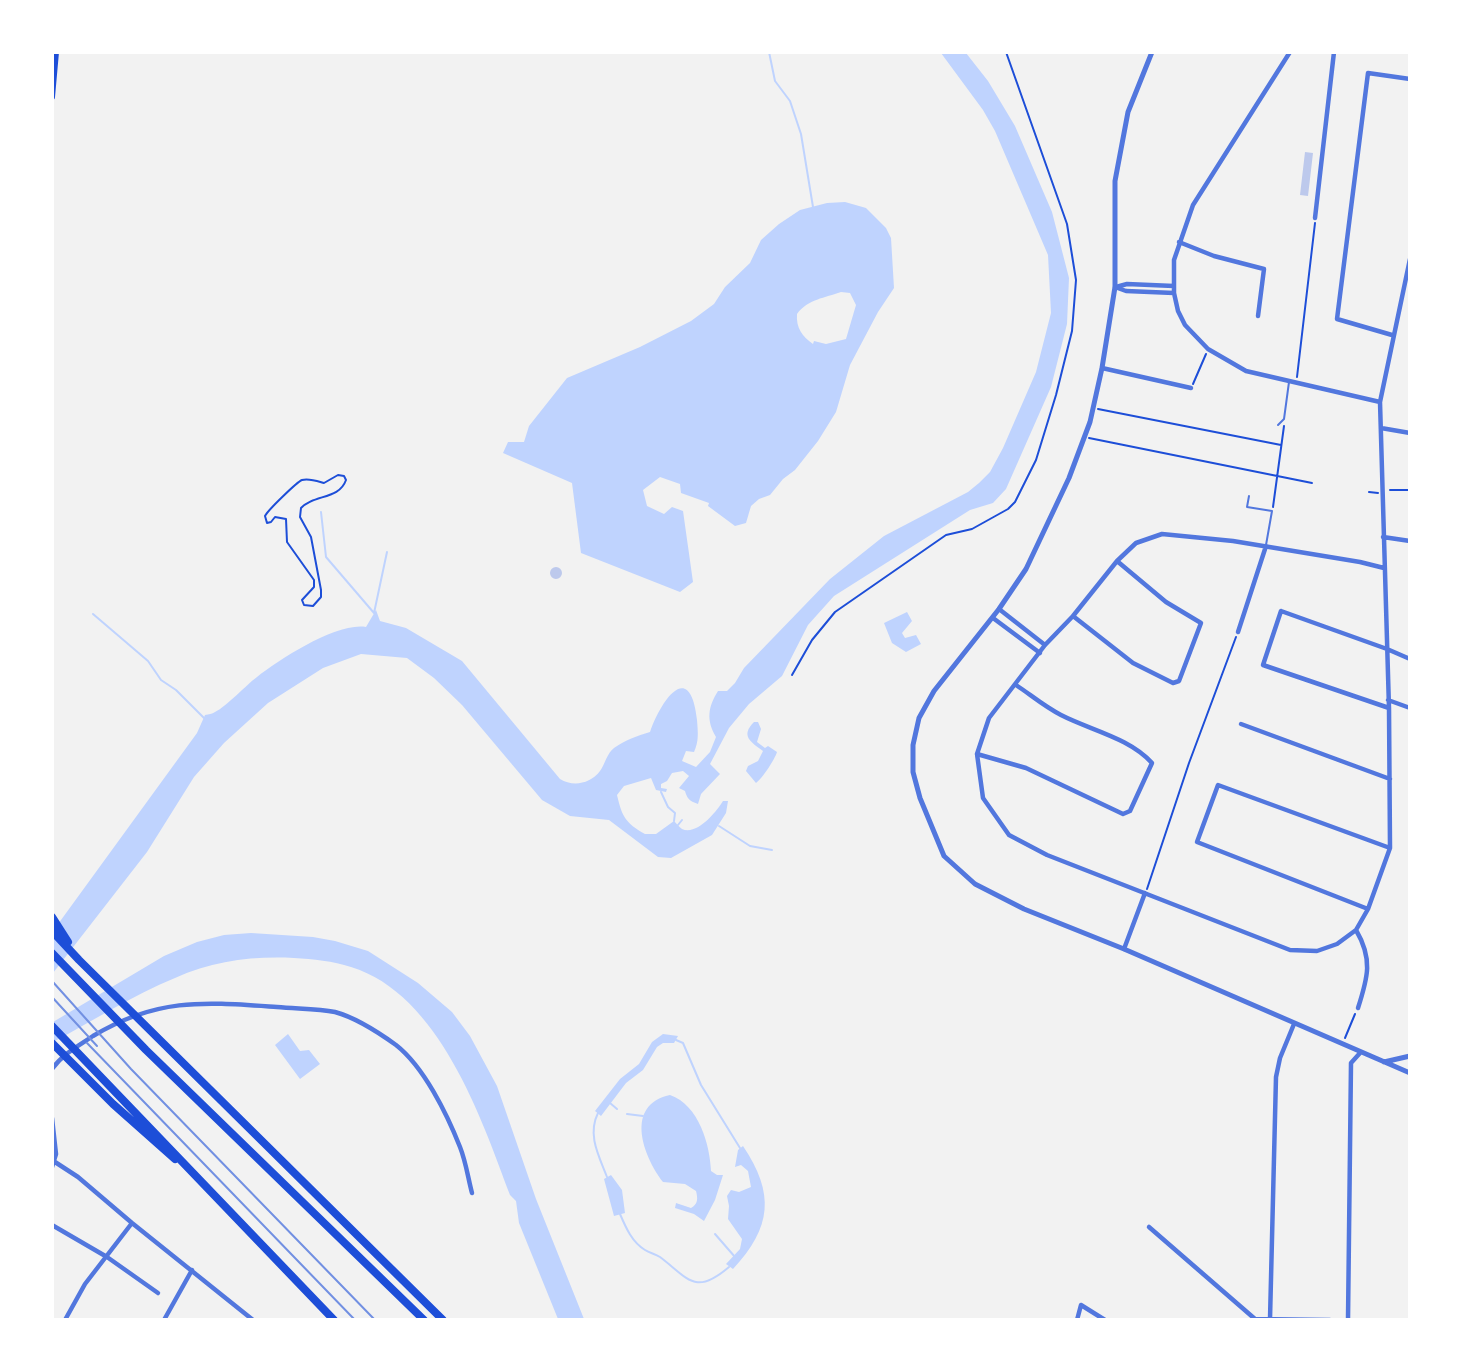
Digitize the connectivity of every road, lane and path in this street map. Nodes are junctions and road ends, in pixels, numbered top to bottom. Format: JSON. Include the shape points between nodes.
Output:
{"nodes":[{"id":1,"x":56,"y":52,"type":"edge"},
{"id":2,"x":1006,"y":52,"type":"edge"},
{"id":3,"x":1152,"y":52,"type":"edge"},
{"id":4,"x":1290,"y":52,"type":"edge"},
{"id":5,"x":1334,"y":52,"type":"edge"},
{"id":6,"x":1409,"y":79,"type":"edge"},
{"id":7,"x":52,"y":97,"type":"edge"},
{"id":8,"x":1315,"y":218,"type":"joint"},
{"id":9,"x":1178,"y":242,"type":"junction"},
{"id":10,"x":1409,"y":259,"type":"edge"},
{"id":11,"x":1174,"y":286,"type":"junction"},
{"id":12,"x":1115,"y":287,"type":"junction"},
{"id":13,"x":1174,"y":293,"type":"junction"},
{"id":14,"x":1258,"y":316,"type":"dead end"},
{"id":15,"x":1392,"y":335,"type":"junction"},
{"id":16,"x":1208,"y":349,"type":"junction"},
{"id":17,"x":1102,"y":368,"type":"junction"},
{"id":18,"x":1289,"y":381,"type":"junction"},
{"id":19,"x":1297,"y":383,"type":"junction"},
{"id":20,"x":1191,"y":388,"type":"joint"},
{"id":21,"x":1380,"y":402,"type":"junction"},
{"id":22,"x":1094,"y":408,"type":"junction"},
{"id":23,"x":1284,"y":419,"type":"junction"},
{"id":24,"x":1278,"y":425,"type":"dead end"},
{"id":25,"x":1381,"y":428,"type":"junction"},
{"id":26,"x":1409,"y":433,"type":"edge"},
{"id":27,"x":1085,"y":437,"type":"junction"},
{"id":28,"x":1281,"y":445,"type":"junction"},
{"id":29,"x":1278,"y":475,"type":"junction"},
{"id":30,"x":1312,"y":483,"type":"dead end"},
{"id":31,"x":1409,"y":490,"type":"edge"},
{"id":32,"x":1369,"y":492,"type":"dead end"},
{"id":33,"x":1382,"y":492,"type":"junction"},
{"id":34,"x":1249,"y":496,"type":"dead end"},
{"id":35,"x":1272,"y":511,"type":"junction"},
{"id":36,"x":267,"y":523,"type":"joint"},
{"id":37,"x":1382,"y":537,"type":"junction"},
{"id":38,"x":1409,"y":541,"type":"edge"},
{"id":39,"x":1266,"y":546,"type":"junction"},
{"id":40,"x":1117,"y":561,"type":"junction"},
{"id":41,"x":1384,"y":568,"type":"junction"},
{"id":42,"x":999,"y":610,"type":"junction"},
{"id":43,"x":1073,"y":616,"type":"junction"},
{"id":44,"x":993,"y":618,"type":"junction"},
{"id":45,"x":1238,"y":632,"type":"joint"},
{"id":46,"x":1045,"y":645,"type":"junction"},
{"id":47,"x":1387,"y":649,"type":"junction"},
{"id":48,"x":1040,"y":653,"type":"junction"},
{"id":49,"x":1409,"y":659,"type":"edge"},
{"id":50,"x":792,"y":675,"type":"dead end"},
{"id":51,"x":1016,"y":685,"type":"junction"},
{"id":52,"x":1388,"y":700,"type":"junction"},
{"id":53,"x":1388,"y":708,"type":"junction"},
{"id":54,"x":1409,"y":708,"type":"edge"},
{"id":55,"x":1241,"y":724,"type":"dead end"},
{"id":56,"x":977,"y":754,"type":"junction"},
{"id":57,"x":1390,"y":779,"type":"junction"},
{"id":58,"x":1390,"y":848,"type":"junction"},
{"id":59,"x":1145,"y":893,"type":"junction"},
{"id":60,"x":1368,"y":909,"type":"junction"},
{"id":61,"x":52,"y":916,"type":"edge"},
{"id":62,"x":1356,"y":930,"type":"junction"},
{"id":63,"x":52,"y":931,"type":"edge"},
{"id":64,"x":1124,"y":949,"type":"junction"},
{"id":65,"x":52,"y":953,"type":"edge"},
{"id":66,"x":79,"y":960,"type":"junction"},
{"id":67,"x":1358,"y":1008,"type":"joint"},
{"id":68,"x":1294,"y":1024,"type":"junction"},
{"id":69,"x":52,"y":1026,"type":"edge"},
{"id":70,"x":52,"y":1044,"type":"edge"},
{"id":71,"x":1342,"y":1045,"type":"junction"},
{"id":72,"x":1360,"y":1053,"type":"junction"},
{"id":73,"x":1409,"y":1056,"type":"edge"},
{"id":74,"x":1381,"y":1062,"type":"junction"},
{"id":75,"x":52,"y":1069,"type":"edge"},
{"id":76,"x":1409,"y":1073,"type":"edge"},
{"id":77,"x":52,"y":1118,"type":"edge"},
{"id":78,"x":54,"y":1164,"type":"edge"},
{"id":79,"x":472,"y":1193,"type":"dead end"},
{"id":80,"x":229,"y":1208,"type":"junction"},
{"id":81,"x":132,"y":1223,"type":"junction"},
{"id":82,"x":52,"y":1225,"type":"edge"},
{"id":83,"x":1149,"y":1227,"type":"dead end"},
{"id":84,"x":107,"y":1257,"type":"junction"},
{"id":85,"x":192,"y":1270,"type":"junction"},
{"id":86,"x":158,"y":1293,"type":"dead end"},
{"id":87,"x":164,"y":1319,"type":"edge"},
{"id":88,"x":1270,"y":1319,"type":"edge"},
{"id":89,"x":65,"y":1320,"type":"edge"},
{"id":90,"x":253,"y":1320,"type":"edge"},
{"id":91,"x":334,"y":1320,"type":"edge"},
{"id":92,"x":424,"y":1320,"type":"edge"},
{"id":93,"x":440,"y":1320,"type":"edge"},
{"id":94,"x":1077,"y":1320,"type":"edge"},
{"id":95,"x":1105,"y":1320,"type":"edge"},
{"id":96,"x":1330,"y":1320,"type":"edge"},
{"id":97,"x":1348,"y":1320,"type":"edge"}],
"edges":[{"from":1,"to":7,"type":"main road"},
{"from":2,"to":50,"type":"path","via":[[1067,224],[1076,280],[1072,331],[1037,460],[1008,509],[972,529],[946,535],[835,612]]},
{"from":3,"to":12,"type":"street","via":[[1128,112],[1115,181]]},
{"from":4,"to":9,"type":"street","via":[[1193,205]]},
{"from":5,"to":8,"type":"street"},
{"from":6,"to":15,"type":"street","via":[[1368,72],[1337,319]]},
{"from":8,"to":19,"type":"path"},
{"from":9,"to":11,"type":"street"},
{"from":9,"to":14,"type":"street","via":[[1264,269]]},
{"from":10,"to":15,"type":"street"},
{"from":11,"to":12,"type":"street"},
{"from":11,"to":13,"type":"street"},
{"from":12,"to":13,"type":"street"},
{"from":12,"to":17,"type":"street"},
{"from":13,"to":16,"type":"street","via":[[1185,325]]},
{"from":15,"to":21,"type":"street"},
{"from":16,"to":18,"type":"street","via":[[1246,371]]},
{"from":16,"to":20,"type":"path"},
{"from":17,"to":20,"type":"street"},
{"from":17,"to":22,"type":"street"},
{"from":18,"to":19,"type":"street"},
{"from":18,"to":23,"type":"lane"},
{"from":19,"to":21,"type":"street"},
{"from":21,"to":25,"type":"street"},
{"from":22,"to":27,"type":"street"},
{"from":22,"to":28,"type":"path"},
{"from":23,"to":24,"type":"lane"},
{"from":23,"to":28,"type":"path"},
{"from":25,"to":26,"type":"street"},
{"from":25,"to":33,"type":"street"},
{"from":27,"to":29,"type":"path"},
{"from":27,"to":42,"type":"street","via":[[1026,569]]},
{"from":28,"to":29,"type":"path"},
{"from":29,"to":30,"type":"path"},
{"from":29,"to":35,"type":"path"},
{"from":31,"to":33,"type":"path"},
{"from":32,"to":33,"type":"path"},
{"from":33,"to":37,"type":"street"},
{"from":34,"to":35,"type":"lane","via":[[1247,507]]},
{"from":35,"to":39,"type":"lane"},
{"from":36,"to":36,"type":"path","via":[[275,517],[286,519],[287,542],[314,580],[314,587],[302,600],[304,606],[313,606],[321,597],[321,582],[301,508],[308,500],[344,487],[344,476],[324,483],[301,481],[269,509]]},
{"from":37,"to":38,"type":"street"},
{"from":37,"to":41,"type":"street"},
{"from":39,"to":40,"type":"street","via":[[1162,534],[1136,543]]},
{"from":39,"to":41,"type":"street"},
{"from":39,"to":45,"type":"street"},
{"from":40,"to":43,"type":"street"},
{"from":40,"to":43,"type":"street","via":[[1166,602],[1201,623],[1179,681],[1173,683],[1133,663]]},
{"from":41,"to":47,"type":"street"},
{"from":42,"to":44,"type":"street"},
{"from":42,"to":46,"type":"street"},
{"from":43,"to":46,"type":"street"},
{"from":44,"to":48,"type":"street"},
{"from":44,"to":64,"type":"street","via":[[934,691],[917,724],[914,772],[931,829],[944,856],[975,884]]},
{"from":45,"to":59,"type":"path"},
{"from":46,"to":48,"type":"street"},
{"from":47,"to":49,"type":"street"},
{"from":47,"to":52,"type":"street"},
{"from":47,"to":53,"type":"street","via":[[1281,611],[1263,665]]},
{"from":48,"to":51,"type":"street"},
{"from":51,"to":56,"type":"street","via":[[989,718]]},
{"from":51,"to":56,"type":"street","via":[[1060,714],[1149,759],[1152,763],[1142,790],[1130,811],[1123,814],[1026,768]]},
{"from":52,"to":53,"type":"street"},
{"from":52,"to":54,"type":"street"},
{"from":53,"to":57,"type":"street"},
{"from":55,"to":57,"type":"street"},
{"from":56,"to":59,"type":"street","via":[[983,798],[1009,835]]},
{"from":57,"to":58,"type":"street"},
{"from":58,"to":60,"type":"street"},
{"from":58,"to":60,"type":"street","via":[[1218,785],[1197,842]]},
{"from":59,"to":62,"type":"street","via":[[1290,950],[1317,951]]},
{"from":59,"to":64,"type":"street"},
{"from":60,"to":62,"type":"street"},
{"from":61,"to":66,"type":"highway"},
{"from":62,"to":67,"type":"street","via":[[1368,964]]},
{"from":63,"to":66,"type":"highway"},
{"from":64,"to":68,"type":"street"},
{"from":65,"to":92,"type":"highway"},
{"from":66,"to":93,"type":"highway"},
{"from":67,"to":71,"type":"path"},
{"from":68,"to":71,"type":"street"},
{"from":68,"to":88,"type":"street","via":[[1276,1077]]},
{"from":69,"to":80,"type":"highway"},
{"from":70,"to":80,"type":"highway"},
{"from":71,"to":72,"type":"street"},
{"from":72,"to":74,"type":"street"},
{"from":72,"to":97,"type":"street","via":[[1351,1063]]},
{"from":73,"to":74,"type":"street"},
{"from":74,"to":76,"type":"street"},
{"from":75,"to":79,"type":"street","via":[[107,1028],[157,1008],[243,1004],[338,1013],[380,1034],[410,1060],[444,1112],[460,1147]]},
{"from":77,"to":78,"type":"street"},
{"from":78,"to":81,"type":"street","via":[[78,1177]]},
{"from":80,"to":91,"type":"highway"},
{"from":81,"to":84,"type":"street"},
{"from":81,"to":85,"type":"street"},
{"from":82,"to":84,"type":"street"},
{"from":83,"to":88,"type":"street","via":[[1255,1319]]},
{"from":84,"to":86,"type":"street"},
{"from":84,"to":89,"type":"street"},
{"from":85,"to":87,"type":"street"},
{"from":85,"to":90,"type":"street"},
{"from":88,"to":96,"type":"street"},
{"from":94,"to":95,"type":"street","via":[[1081,1305]]}]}
